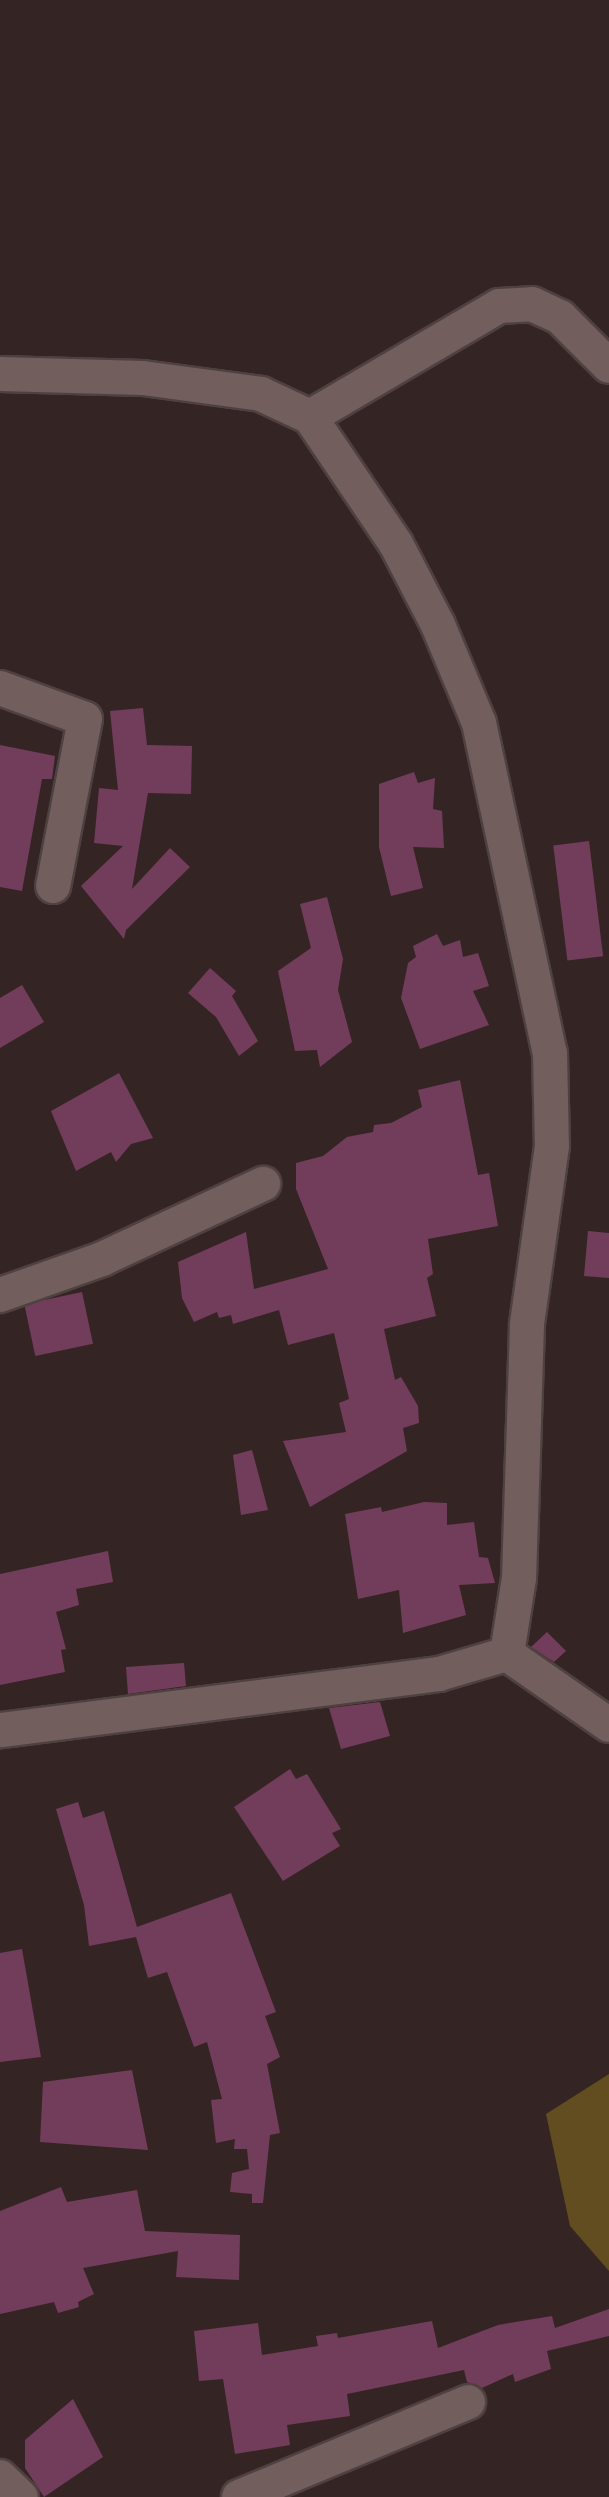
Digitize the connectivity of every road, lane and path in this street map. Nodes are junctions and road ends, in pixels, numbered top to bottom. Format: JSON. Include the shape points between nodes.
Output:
{"nodes":[{"id":1,"x":609,"y":366,"type":"edge"},
{"id":2,"x":0,"y":374,"type":"edge"},
{"id":3,"x":310,"y":417,"type":"junction"},
{"id":4,"x":0,"y":688,"type":"edge"},
{"id":5,"x":53,"y":886,"type":"dead end"},
{"id":6,"x":263,"y":1184,"type":"dead end"},
{"id":7,"x":0,"y":1295,"type":"edge"},
{"id":8,"x":507,"y":1654,"type":"junction"},
{"id":9,"x":609,"y":1725,"type":"edge"},
{"id":10,"x":0,"y":1730,"type":"edge"},
{"id":11,"x":468,"y":2402,"type":"dead end"},
{"id":12,"x":0,"y":2477,"type":"edge"},
{"id":13,"x":21,"y":2497,"type":"edge"},
{"id":14,"x":239,"y":2497,"type":"edge"}],
"edges":[{"from":1,"to":3,"type":"street","via":[[560,317],[532,304],[499,306]]},
{"from":2,"to":3,"type":"street","via":[[143,378],[261,394]]},
{"from":3,"to":8,"type":"street","via":[[396,544],[438,625],[479,723],[550,1053],[552,1146],[527,1325],[519,1578]]},
{"from":4,"to":5,"type":"street","via":[[85,719]]},
{"from":6,"to":7,"type":"street","via":[[102,1259]]},
{"from":8,"to":9,"type":"street"},
{"from":8,"to":10,"type":"street","via":[[439,1674]]},
{"from":11,"to":14,"type":"street"},
{"from":12,"to":13,"type":"street"}]}
